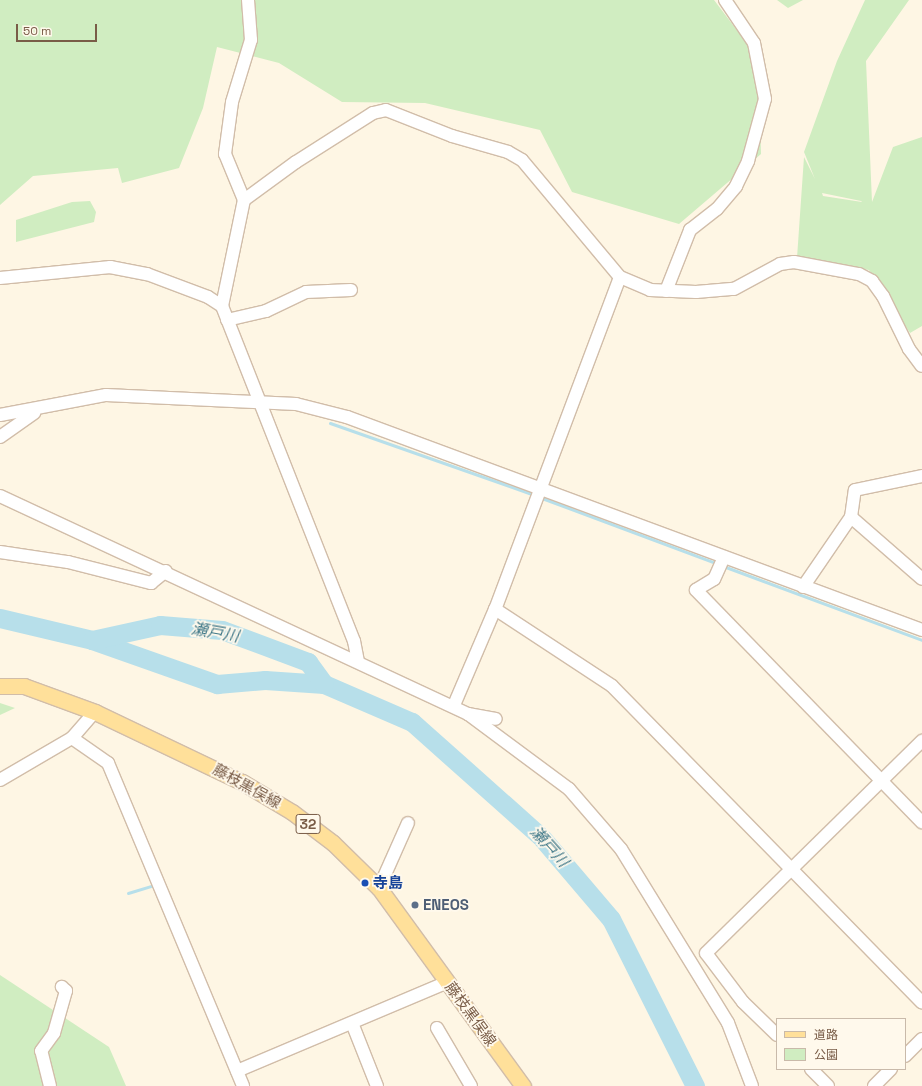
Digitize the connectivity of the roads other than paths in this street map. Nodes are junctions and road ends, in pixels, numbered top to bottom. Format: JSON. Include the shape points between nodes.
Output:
{"nodes":[{"id":1,"x":248,"y":0,"type":"edge"},
{"id":2,"x":725,"y":0,"type":"edge"},
{"id":3,"x":244,"y":200,"type":"junction"},
{"id":4,"x":620,"y":277,"type":"junction"},
{"id":5,"x":0,"y":278,"type":"edge"},
{"id":6,"x":351,"y":290,"type":"dead end"},
{"id":7,"x":666,"y":291,"type":"junction"},
{"id":8,"x":222,"y":306,"type":"junction"},
{"id":9,"x":228,"y":320,"type":"junction"},
{"id":10,"x":922,"y":366,"type":"edge"},
{"id":11,"x":260,"y":401,"type":"junction"},
{"id":12,"x":48,"y":406,"type":"junction"},
{"id":13,"x":0,"y":415,"type":"edge"},
{"id":14,"x":0,"y":437,"type":"edge"},
{"id":15,"x":922,"y":476,"type":"edge"},
{"id":16,"x":541,"y":489,"type":"junction"},
{"id":17,"x":0,"y":496,"type":"edge"},
{"id":18,"x":851,"y":517,"type":"junction"},
{"id":19,"x":0,"y":552,"type":"edge"},
{"id":20,"x":724,"y":557,"type":"junction"},
{"id":21,"x":166,"y":571,"type":"junction"},
{"id":22,"x":922,"y":579,"type":"edge"},
{"id":23,"x":803,"y":587,"type":"junction"},
{"id":24,"x":495,"y":609,"type":"junction"},
{"id":25,"x":922,"y":630,"type":"edge"},
{"id":26,"x":358,"y":662,"type":"junction"},
{"id":27,"x":0,"y":686,"type":"edge"},
{"id":28,"x":454,"y":705,"type":"junction"},
{"id":29,"x":95,"y":712,"type":"junction"},
{"id":30,"x":468,"y":714,"type":"junction"},
{"id":31,"x":496,"y":719,"type":"dead end"},
{"id":32,"x":72,"y":738,"type":"junction"},
{"id":33,"x":922,"y":741,"type":"edge"},
{"id":34,"x":0,"y":780,"type":"edge"},
{"id":35,"x":881,"y":781,"type":"junction"},
{"id":36,"x":922,"y":822,"type":"edge"},
{"id":37,"x":408,"y":823,"type":"dead end"},
{"id":38,"x":792,"y":870,"type":"junction"},
{"id":39,"x":379,"y":888,"type":"junction"},
{"id":40,"x":448,"y":982,"type":"junction"},
{"id":41,"x":62,"y":987,"type":"dead end"},
{"id":42,"x":922,"y":1003,"type":"edge"},
{"id":43,"x":352,"y":1023,"type":"junction"},
{"id":44,"x":437,"y":1028,"type":"dead end"},
{"id":45,"x":776,"y":1034,"type":"edge"},
{"id":46,"x":922,"y":1039,"type":"edge"},
{"id":47,"x":906,"y":1055,"type":"edge"},
{"id":48,"x":812,"y":1070,"type":"edge"},
{"id":49,"x":890,"y":1070,"type":"edge"},
{"id":50,"x":237,"y":1071,"type":"junction"},
{"id":51,"x":50,"y":1086,"type":"edge"},
{"id":52,"x":243,"y":1086,"type":"edge"},
{"id":53,"x":377,"y":1086,"type":"edge"},
{"id":54,"x":471,"y":1086,"type":"edge"},
{"id":55,"x":523,"y":1086,"type":"edge"},
{"id":56,"x":752,"y":1086,"type":"edge"},
{"id":57,"x":828,"y":1086,"type":"edge"},
{"id":58,"x":874,"y":1086,"type":"edge"}],
"edges":[{"from":1,"to":3,"type":"street","via":[[251,40],[232,102],[226,154]]},
{"from":2,"to":7,"type":"street","via":[[754,43],[765,99],[748,162],[736,186],[717,209],[690,230]]},
{"from":3,"to":4,"type":"street","via":[[315,149],[373,113],[386,110],[452,136],[508,152],[522,160]]},
{"from":3,"to":8,"type":"street"},
{"from":4,"to":7,"type":"street","via":[[650,290]]},
{"from":4,"to":16,"type":"street"},
{"from":5,"to":8,"type":"street","via":[[110,267],[147,274],[208,297]]},
{"from":6,"to":9,"type":"street","via":[[306,292],[266,311]]},
{"from":7,"to":10,"type":"street","via":[[734,289],[768,268],[794,262],[859,274],[872,281],[883,296],[909,349]]},
{"from":8,"to":9,"type":"street"},
{"from":9,"to":11,"type":"street"},
{"from":11,"to":12,"type":"street","via":[[106,395]]},
{"from":11,"to":16,"type":"street","via":[[296,404],[347,417]]},
{"from":11,"to":26,"type":"street","via":[[354,641]]},
{"from":12,"to":13,"type":"street"},
{"from":12,"to":14,"type":"street","via":[[22,419]]},
{"from":15,"to":18,"type":"street","via":[[855,490]]},
{"from":16,"to":20,"type":"street"},
{"from":16,"to":24,"type":"street"},
{"from":17,"to":21,"type":"street"},
{"from":18,"to":22,"type":"street"},
{"from":18,"to":23,"type":"street"},
{"from":19,"to":21,"type":"street","via":[[68,562],[151,583]]},
{"from":20,"to":23,"type":"street"},
{"from":20,"to":35,"type":"street","via":[[714,579],[696,590]]},
{"from":21,"to":26,"type":"street"},
{"from":23,"to":25,"type":"street"},
{"from":24,"to":28,"type":"street"},
{"from":24,"to":38,"type":"street","via":[[612,686]]},
{"from":26,"to":28,"type":"street"},
{"from":27,"to":29,"type":"main road","name":"藤枝黒俣線","number":"32","via":[[30,688]]},
{"from":28,"to":30,"type":"street"},
{"from":29,"to":32,"type":"street"},
{"from":29,"to":39,"type":"main road","name":"藤枝黒俣線","number":"32","via":[[242,782],[292,812],[333,843]]},
{"from":30,"to":31,"type":"street"},
{"from":30,"to":56,"type":"street","via":[[569,789],[621,849],[728,1023]]},
{"from":32,"to":34,"type":"street"},
{"from":32,"to":50,"type":"street","via":[[108,763]]},
{"from":33,"to":35,"type":"street"},
{"from":35,"to":36,"type":"street"},
{"from":35,"to":38,"type":"street"},
{"from":37,"to":39,"type":"street"},
{"from":38,"to":42,"type":"street"},
{"from":38,"to":45,"type":"street","via":[[706,953],[743,1002]]},
{"from":39,"to":40,"type":"main road","name":"藤枝黒俣線","number":"32"},
{"from":40,"to":43,"type":"street"},
{"from":40,"to":55,"type":"main road","name":"藤枝黒俣線","number":"32"},
{"from":41,"to":51,"type":"street","via":[[66,991],[54,1033],[41,1051]]},
{"from":43,"to":50,"type":"street"},
{"from":43,"to":53,"type":"street"},
{"from":44,"to":54,"type":"street"},
{"from":46,"to":47,"type":"street"},
{"from":48,"to":57,"type":"street"},
{"from":49,"to":58,"type":"street"},
{"from":50,"to":52,"type":"street"}]}
